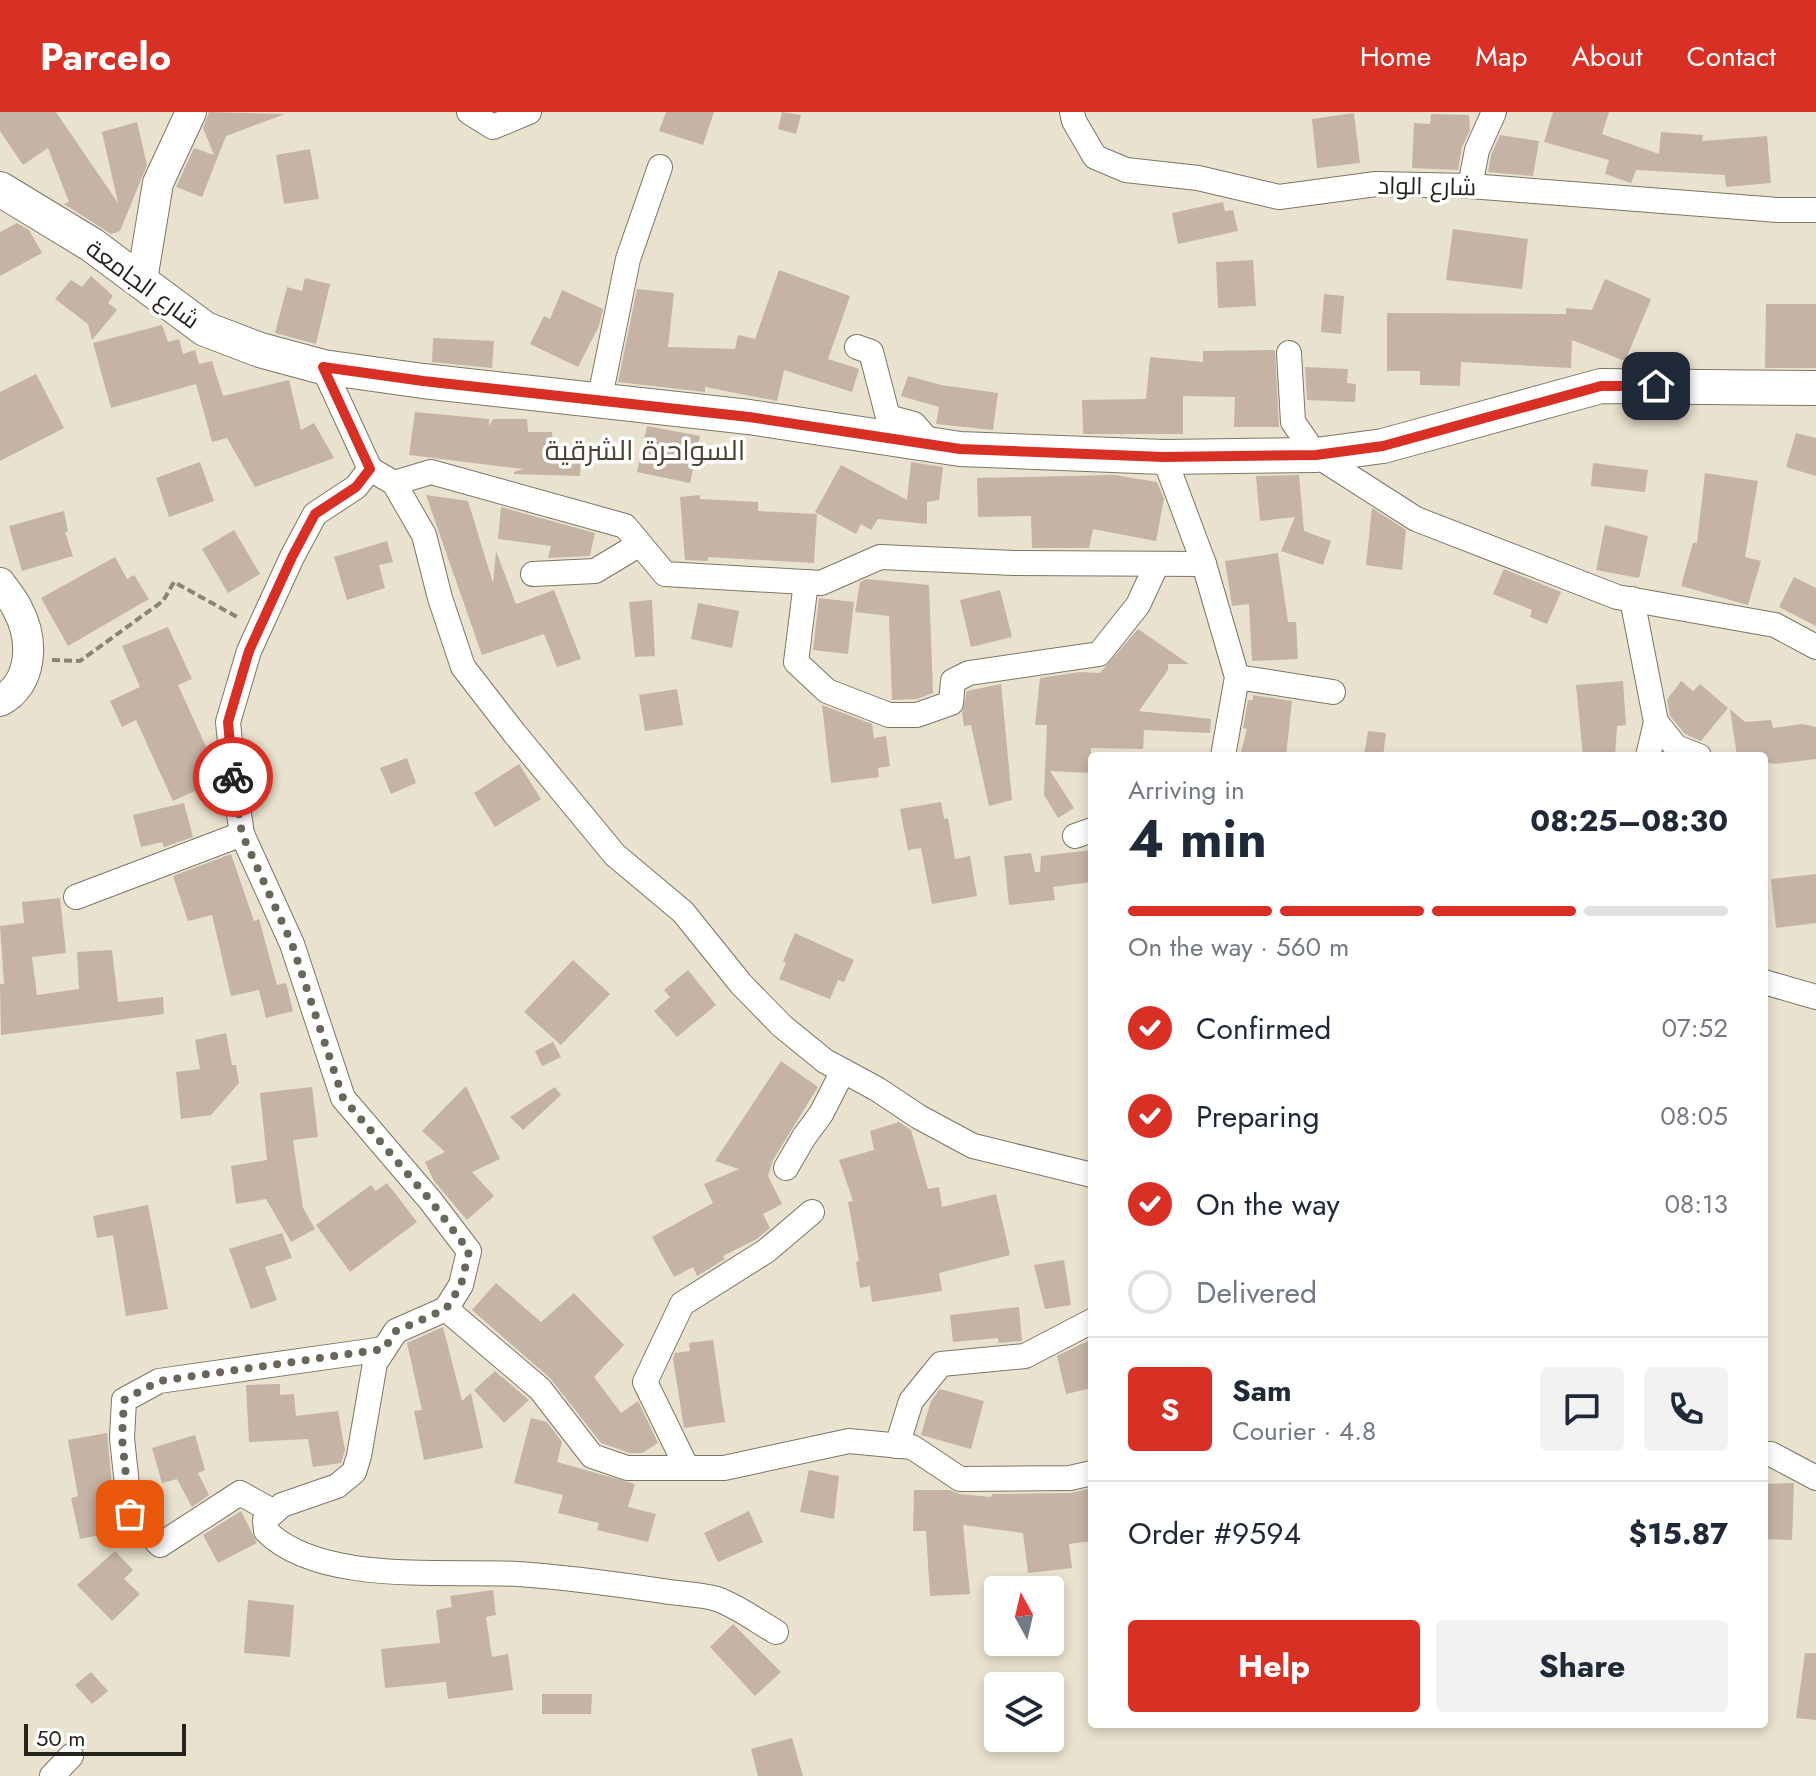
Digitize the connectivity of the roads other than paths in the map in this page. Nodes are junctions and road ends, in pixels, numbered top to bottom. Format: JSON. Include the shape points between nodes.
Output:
{"nodes":[{"id":1,"x":191,"y":112,"type":"edge"},
{"id":2,"x":469,"y":112,"type":"edge"},
{"id":3,"x":529,"y":112,"type":"edge"},
{"id":4,"x":1072,"y":112,"type":"edge"},
{"id":5,"x":1494,"y":112,"type":"edge"},
{"id":6,"x":660,"y":167,"type":"dead end"},
{"id":7,"x":1470,"y":186,"type":"junction"},
{"id":8,"x":0,"y":189,"type":"edge"},
{"id":9,"x":1816,"y":210,"type":"edge"},
{"id":10,"x":142,"y":280,"type":"junction"},
{"id":11,"x":857,"y":347,"type":"dead end"},
{"id":12,"x":1289,"y":353,"type":"dead end"},
{"id":13,"x":323,"y":367,"type":"junction"},
{"id":14,"x":1816,"y":388,"type":"edge"},
{"id":15,"x":599,"y":402,"type":"junction"},
{"id":16,"x":932,"y":445,"type":"junction"},
{"id":17,"x":1316,"y":455,"type":"junction"},
{"id":18,"x":1164,"y":457,"type":"junction"},
{"id":19,"x":370,"y":469,"type":"junction"},
{"id":20,"x":394,"y":483,"type":"junction"},
{"id":21,"x":640,"y":544,"type":"junction"},
{"id":22,"x":1157,"y":564,"type":"junction"},
{"id":23,"x":1204,"y":564,"type":"junction"},
{"id":24,"x":533,"y":574,"type":"dead end"},
{"id":25,"x":806,"y":582,"type":"junction"},
{"id":26,"x":0,"y":583,"type":"edge"},
{"id":27,"x":1632,"y":599,"type":"junction"},
{"id":28,"x":1816,"y":647,"type":"edge"},
{"id":29,"x":1237,"y":677,"type":"junction"},
{"id":30,"x":1333,"y":692,"type":"dead end"},
{"id":31,"x":0,"y":701,"type":"edge"},
{"id":32,"x":1656,"y":722,"type":"junction"},
{"id":33,"x":1224,"y":752,"type":"edge"},
{"id":34,"x":1649,"y":752,"type":"edge"},
{"id":35,"x":1689,"y":752,"type":"edge"},
{"id":36,"x":242,"y":834,"type":"junction"},
{"id":37,"x":76,"y":897,"type":"dead end"},
{"id":38,"x":1768,"y":983,"type":"edge"},
{"id":39,"x":1816,"y":997,"type":"edge"},
{"id":40,"x":843,"y":1071,"type":"junction"},
{"id":41,"x":786,"y":1168,"type":"dead end"},
{"id":42,"x":1088,"y":1174,"type":"edge"},
{"id":43,"x":812,"y":1212,"type":"dead end"},
{"id":44,"x":446,"y":1309,"type":"junction"},
{"id":45,"x":1088,"y":1323,"type":"edge"},
{"id":46,"x":384,"y":1349,"type":"junction"},
{"id":47,"x":897,"y":1446,"type":"junction"},
{"id":48,"x":1768,"y":1454,"type":"edge"},
{"id":49,"x":687,"y":1468,"type":"junction"},
{"id":50,"x":1088,"y":1474,"type":"edge"},
{"id":51,"x":1816,"y":1478,"type":"edge"},
{"id":52,"x":274,"y":1512,"type":"junction"},
{"id":53,"x":776,"y":1632,"type":"dead end"},
{"id":54,"x":71,"y":1756,"type":"dead end"},
{"id":55,"x":52,"y":1776,"type":"edge"}],
"edges":[{"from":1,"to":10,"type":"street","via":[[158,183]]},
{"from":2,"to":3,"type":"street","via":[[493,127]]},
{"from":4,"to":7,"type":"street","name":"شارع الواد","via":[[1095,157],[1126,170],[1198,178],[1279,197],[1376,184]]},
{"from":5,"to":7,"type":"street","via":[[1477,150]]},
{"from":6,"to":15,"type":"street","via":[[628,259]]},
{"from":7,"to":9,"type":"street","name":"شارع الواد"},
{"from":8,"to":10,"type":"main road","name":"شارع الجامعة"},
{"from":10,"to":13,"type":"main road","name":"شارع الجامعة","via":[[205,329]]},
{"from":11,"to":16,"type":"street","via":[[871,352],[888,417],[914,424]]},
{"from":12,"to":17,"type":"street","via":[[1293,422]]},
{"from":13,"to":15,"type":"main road","name":"شارع الجامعة"},
{"from":13,"to":19,"type":"street"},
{"from":14,"to":17,"type":"main road","name":"شارع الجامعة","via":[[1601,386],[1383,446]]},
{"from":15,"to":16,"type":"main road","name":"شارع الجامعة","via":[[749,417]]},
{"from":16,"to":18,"type":"main road","name":"شارع الجامعة"},
{"from":17,"to":18,"type":"main road","name":"شارع الجامعة"},
{"from":17,"to":27,"type":"street","via":[[1416,519]]},
{"from":18,"to":23,"type":"street"},
{"from":19,"to":20,"type":"street"},
{"from":19,"to":36,"type":"street","via":[[356,487],[315,514],[249,651],[228,722]]},
{"from":20,"to":21,"type":"street","via":[[431,472],[625,526]]},
{"from":20,"to":40,"type":"street","via":[[424,535],[463,667],[615,855],[683,912],[782,1026]]},
{"from":21,"to":24,"type":"street","via":[[595,571]]},
{"from":21,"to":25,"type":"street","via":[[665,574]]},
{"from":22,"to":23,"type":"street"},
{"from":22,"to":25,"type":"street","via":[[880,557],[821,583]]},
{"from":22,"to":25,"type":"street","via":[[1138,605],[1099,654],[969,673],[953,681],[951,703],[917,715],[889,715],[827,691],[796,662]]},
{"from":23,"to":29,"type":"street"},
{"from":26,"to":31,"type":"street","via":[[19,611],[29,648],[23,681]]},
{"from":27,"to":28,"type":"street","via":[[1775,625]]},
{"from":27,"to":32,"type":"street"},
{"from":29,"to":30,"type":"street"},
{"from":29,"to":33,"type":"street"},
{"from":32,"to":34,"type":"street"},
{"from":32,"to":35,"type":"street","via":[[1676,747]]},
{"from":36,"to":37,"type":"street"},
{"from":36,"to":44,"type":"street","via":[[292,944],[343,1098],[469,1251],[461,1285]]},
{"from":38,"to":39,"type":"street"},
{"from":40,"to":41,"type":"street"},
{"from":40,"to":42,"type":"street","via":[[973,1146]]},
{"from":43,"to":49,"type":"street","via":[[766,1251],[682,1304],[645,1382]]},
{"from":44,"to":46,"type":"street","via":[[396,1331]]},
{"from":44,"to":49,"type":"street","via":[[540,1389],[592,1456],[627,1468]]},
{"from":45,"to":47,"type":"street","via":[[1025,1356],[941,1364],[911,1401]]},
{"from":46,"to":52,"type":"street","via":[[375,1363],[354,1472],[337,1486]]},
{"from":46,"to":52,"type":"street","via":[[159,1381],[124,1400],[130,1514],[160,1545],[240,1493]]},
{"from":47,"to":49,"type":"street","via":[[849,1441],[724,1468]]},
{"from":47,"to":50,"type":"street","via":[[912,1447],[960,1479]]},
{"from":48,"to":51,"type":"street"},
{"from":52,"to":53,"type":"street","via":[[265,1520],[266,1531],[278,1544],[334,1563],[384,1572],[518,1574],[717,1599]]},
{"from":54,"to":55,"type":"street"}]}
